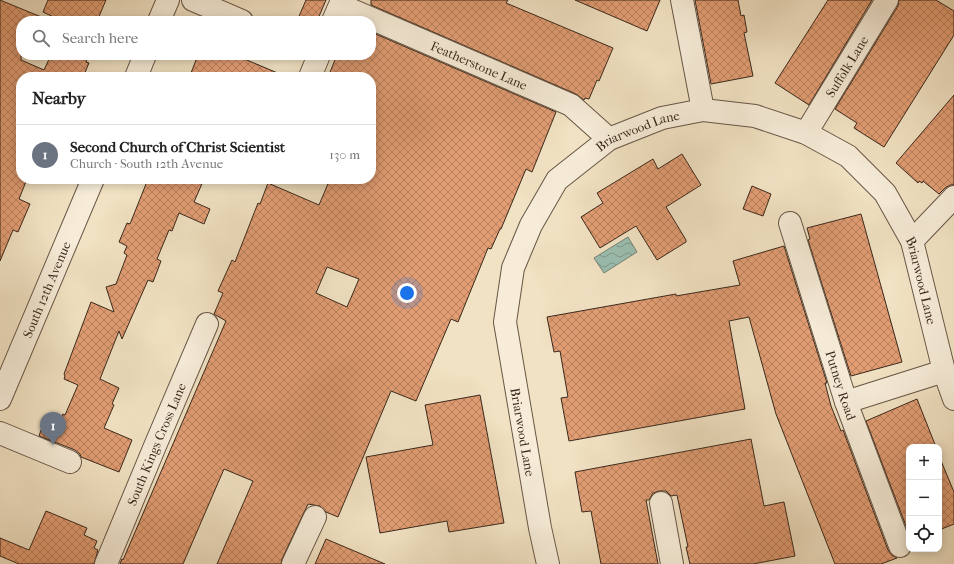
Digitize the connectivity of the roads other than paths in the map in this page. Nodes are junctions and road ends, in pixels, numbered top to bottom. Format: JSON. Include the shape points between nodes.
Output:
{"nodes":[{"id":1,"x":168,"y":0,"type":"edge"},
{"id":2,"x":193,"y":0,"type":"edge"},
{"id":3,"x":682,"y":0,"type":"edge"},
{"id":4,"x":887,"y":0,"type":"edge"},
{"id":5,"x":161,"y":16,"type":"edge"},
{"id":6,"x":230,"y":16,"type":"edge"},
{"id":7,"x":376,"y":29,"type":"edge"},
{"id":8,"x":143,"y":60,"type":"edge"},
{"id":9,"x":317,"y":60,"type":"edge"},
{"id":10,"x":138,"y":72,"type":"edge"},
{"id":11,"x":312,"y":72,"type":"edge"},
{"id":12,"x":703,"y":110,"type":"junction"},
{"id":13,"x":806,"y":133,"type":"junction"},
{"id":14,"x":609,"y":139,"type":"junction"},
{"id":15,"x":91,"y":184,"type":"edge"},
{"id":16,"x":954,"y":197,"type":"edge"},
{"id":17,"x":790,"y":223,"type":"dead end"},
{"id":18,"x":912,"y":241,"type":"junction"},
{"id":19,"x":207,"y":324,"type":"dead end"},
{"id":20,"x":944,"y":371,"type":"junction"},
{"id":21,"x":0,"y":399,"type":"edge"},
{"id":22,"x":954,"y":399,"type":"edge"},
{"id":23,"x":846,"y":402,"type":"junction"},
{"id":24,"x":0,"y":433,"type":"edge"},
{"id":25,"x":70,"y":462,"type":"dead end"},
{"id":26,"x":661,"y":503,"type":"dead end"},
{"id":27,"x":315,"y":517,"type":"dead end"},
{"id":28,"x":900,"y":546,"type":"dead end"},
{"id":29,"x":106,"y":564,"type":"edge"},
{"id":30,"x":293,"y":564,"type":"edge"},
{"id":31,"x":548,"y":564,"type":"edge"},
{"id":32,"x":672,"y":564,"type":"edge"}],
"edges":[{"from":1,"to":5,"type":"street"},
{"from":2,"to":6,"type":"street"},
{"from":3,"to":12,"type":"street"},
{"from":4,"to":13,"type":"street","name":"Suffolk Lane"},
{"from":7,"to":14,"type":"street","name":"Featherstone Lane","via":[[571,105]]},
{"from":8,"to":10,"type":"street"},
{"from":9,"to":11,"type":"street"},
{"from":12,"to":13,"type":"street","name":"Briarwood Lane","via":[[755,116]]},
{"from":12,"to":14,"type":"street","name":"Briarwood Lane","via":[[662,118]]},
{"from":13,"to":18,"type":"street","name":"Briarwood Lane","via":[[848,156],[886,193]]},
{"from":14,"to":31,"type":"street","name":"Briarwood Lane","via":[[557,180],[531,225],[513,268],[505,322]]},
{"from":15,"to":21,"type":"street","name":"South 12th Avenue"},
{"from":16,"to":18,"type":"street"},
{"from":17,"to":23,"type":"street","name":"Putney Road"},
{"from":18,"to":20,"type":"street","name":"Briarwood Lane"},
{"from":19,"to":29,"type":"street","name":"South Kings Cross Lane"},
{"from":20,"to":22,"type":"street","name":"Briarwood Lane"},
{"from":20,"to":23,"type":"street"},
{"from":23,"to":28,"type":"street","name":"Putney Road"},
{"from":24,"to":25,"type":"street"},
{"from":26,"to":32,"type":"street"},
{"from":27,"to":30,"type":"street"}]}
